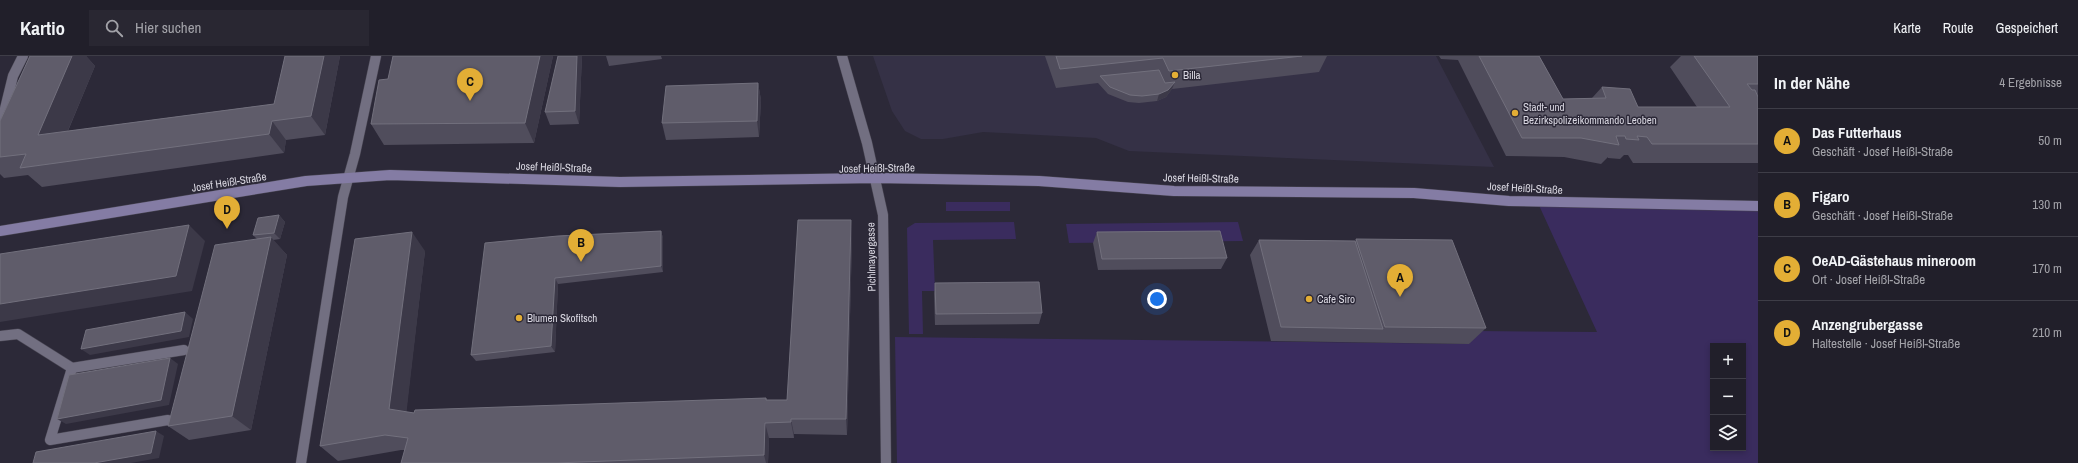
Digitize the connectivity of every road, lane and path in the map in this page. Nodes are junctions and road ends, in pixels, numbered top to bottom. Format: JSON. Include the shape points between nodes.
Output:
{"nodes":[{"id":1,"x":23,"y":56,"type":"edge"},
{"id":2,"x":376,"y":56,"type":"edge"},
{"id":3,"x":842,"y":56,"type":"edge"},
{"id":4,"x":0,"y":129,"type":"edge"},
{"id":5,"x":348,"y":178,"type":"junction"},
{"id":6,"x":876,"y":178,"type":"junction"},
{"id":7,"x":1758,"y":206,"type":"edge"},
{"id":8,"x":0,"y":231,"type":"edge"},
{"id":9,"x":0,"y":336,"type":"edge"},
{"id":10,"x":184,"y":350,"type":"dead end"},
{"id":11,"x":72,"y":368,"type":"junction"},
{"id":12,"x":168,"y":420,"type":"edge"},
{"id":13,"x":301,"y":463,"type":"edge"},
{"id":14,"x":886,"y":463,"type":"edge"}],
"edges":[{"from":1,"to":4,"type":"street","via":[[14,76]]},
{"from":2,"to":5,"type":"street"},
{"from":3,"to":6,"type":"street","name":"Pichlmayergasse"},
{"from":5,"to":6,"type":"main road","name":"Josef Heißl-Straße","via":[[397,175],[620,182]]},
{"from":5,"to":8,"type":"main road","name":"Josef Heißl-Straße","via":[[306,182]]},
{"from":5,"to":13,"type":"street"},
{"from":6,"to":7,"type":"main road","name":"Josef Heißl-Straße","via":[[1039,182],[1174,191],[1414,193],[1509,201]]},
{"from":6,"to":14,"type":"street","name":"Pichlmayergasse","via":[[883,215]]},
{"from":9,"to":11,"type":"street","via":[[18,334]]},
{"from":10,"to":11,"type":"street"},
{"from":11,"to":12,"type":"street","via":[[50,440]]}]}
